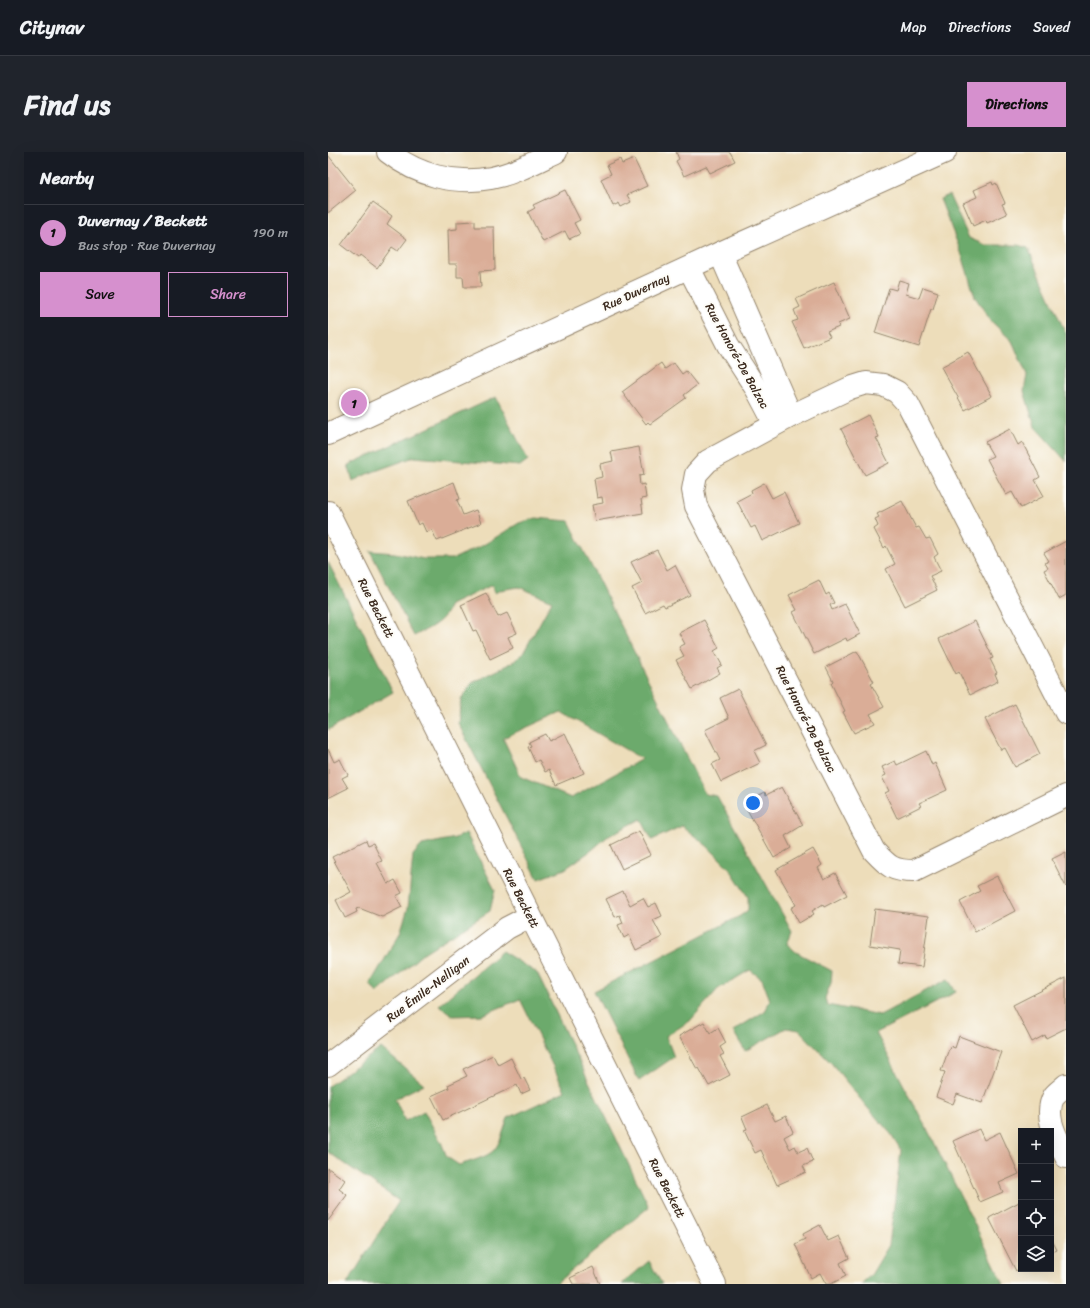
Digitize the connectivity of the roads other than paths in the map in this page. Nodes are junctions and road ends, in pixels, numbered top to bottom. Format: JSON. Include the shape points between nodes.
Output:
{"nodes":[{"id":1,"x":388,"y":152,"type":"edge"},
{"id":2,"x":556,"y":152,"type":"edge"},
{"id":3,"x":946,"y":152,"type":"edge"},
{"id":4,"x":720,"y":253,"type":"junction"},
{"id":5,"x":689,"y":268,"type":"junction"},
{"id":6,"x":783,"y":420,"type":"junction"},
{"id":7,"x":328,"y":434,"type":"edge"},
{"id":8,"x":328,"y":512,"type":"edge"},
{"id":9,"x":1066,"y":713,"type":"edge"},
{"id":10,"x":1066,"y":796,"type":"edge"},
{"id":11,"x":530,"y":916,"type":"junction"},
{"id":12,"x":328,"y":1065,"type":"edge"},
{"id":13,"x":1066,"y":1085,"type":"edge"},
{"id":14,"x":1066,"y":1157,"type":"edge"},
{"id":15,"x":715,"y":1284,"type":"edge"}],
"edges":[{"from":1,"to":2,"type":"street","via":[[401,163],[420,172],[439,178],[471,181],[514,171]]},
{"from":3,"to":4,"type":"street","name":"Rue Duvernay"},
{"from":4,"to":5,"type":"street","name":"Rue Duvernay"},
{"from":4,"to":6,"type":"street","name":"Rue Honoré-De Balzac"},
{"from":5,"to":6,"type":"street","name":"Rue Honoré-De Balzac","via":[[728,345],[757,390]]},
{"from":5,"to":7,"type":"street","name":"Rue Duvernay"},
{"from":6,"to":9,"type":"street","name":"Rue Honoré-De Balzac","via":[[866,383],[883,385],[897,392],[908,404]]},
{"from":6,"to":10,"type":"street","name":"Rue Honoré-De Balzac","via":[[708,461],[696,474],[693,490],[696,506],[874,851],[886,864],[899,871],[914,871]]},
{"from":8,"to":11,"type":"street","name":"Rue Beckett"},
{"from":11,"to":12,"type":"street","name":"Rue Émile-Nelligan","via":[[507,928]]},
{"from":11,"to":15,"type":"street","name":"Rue Beckett"},
{"from":13,"to":14,"type":"street","via":[[1055,1095],[1049,1110],[1051,1122]]}]}
